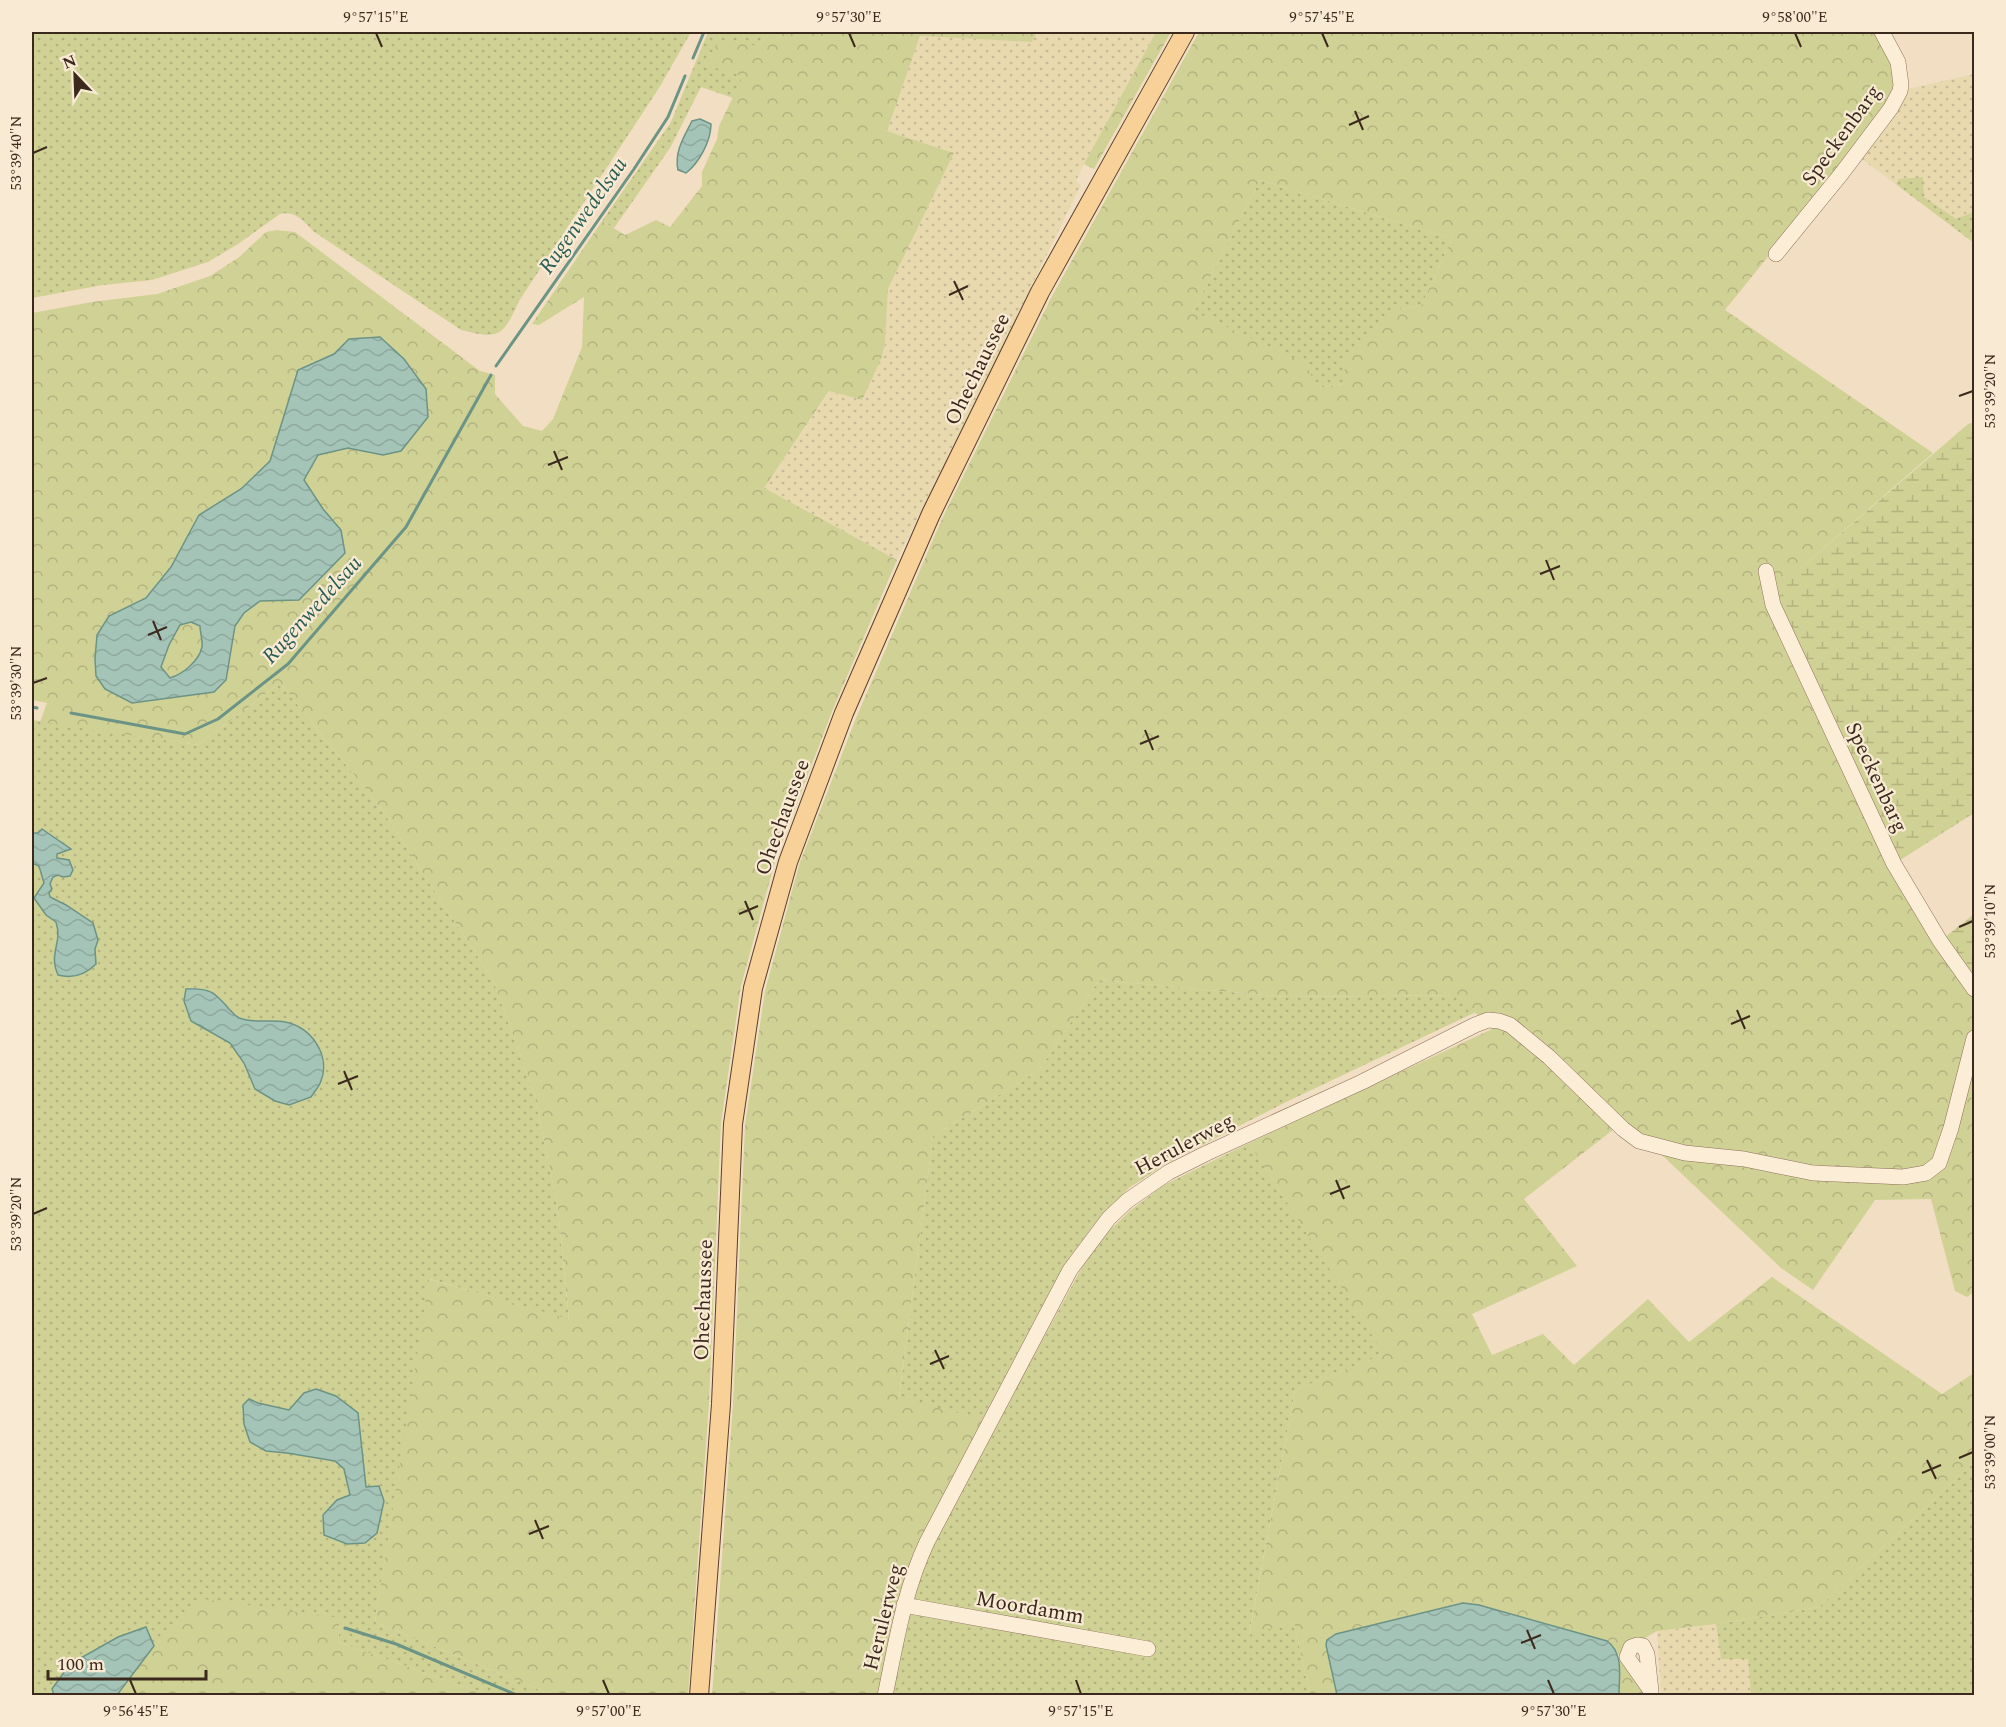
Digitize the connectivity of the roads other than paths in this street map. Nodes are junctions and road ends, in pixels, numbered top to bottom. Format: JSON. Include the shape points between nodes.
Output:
{"nodes":[{"id":1,"x":1185,"y":32,"type":"edge"},
{"id":2,"x":1882,"y":32,"type":"edge"},
{"id":3,"x":1776,"y":254,"type":"dead end"},
{"id":4,"x":1766,"y":571,"type":"dead end"},
{"id":5,"x":1974,"y":988,"type":"edge"},
{"id":6,"x":1974,"y":1038,"type":"edge"},
{"id":7,"x":904,"y":1605,"type":"junction"},
{"id":8,"x":1148,"y":1649,"type":"dead end"},
{"id":9,"x":699,"y":1695,"type":"edge"},
{"id":10,"x":885,"y":1695,"type":"edge"}],
"edges":[{"from":1,"to":9,"type":"main road","name":"Ohechaussee","via":[[1040,292],[931,514],[844,713],[788,862],[753,988],[733,1124],[721,1404]]},
{"from":2,"to":3,"type":"street","name":"Speckenbarg","via":[[1898,62],[1900,91],[1842,173]]},
{"from":4,"to":5,"type":"street","name":"Speckenbarg","via":[[1773,605],[1894,864],[1940,941]]},
{"from":6,"to":7,"type":"street","name":"Herulerweg","via":[[1939,1163],[1926,1173],[1903,1177],[1813,1173],[1658,1148],[1639,1141],[1524,1035],[1510,1025],[1488,1020],[1169,1173],[1127,1201],[1070,1270],[927,1542]]},
{"from":7,"to":8,"type":"street","name":"Moordamm"},
{"from":7,"to":10,"type":"street","name":"Herulerweg"}]}
